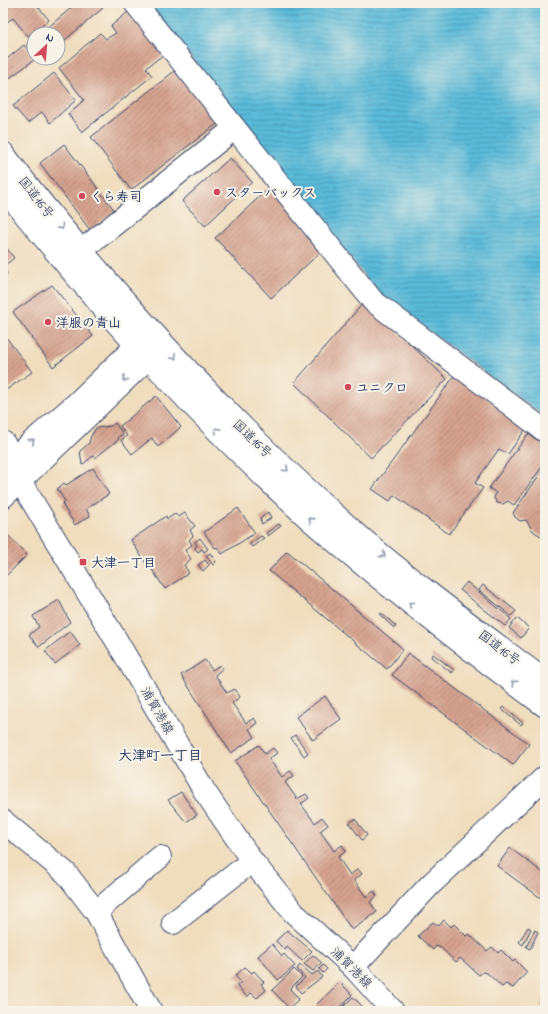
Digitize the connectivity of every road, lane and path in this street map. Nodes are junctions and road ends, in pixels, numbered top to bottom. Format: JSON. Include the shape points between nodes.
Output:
{"nodes":[{"id":1,"x":135,"y":3,"type":"edge"},
{"id":2,"x":235,"y":128,"type":"junction"},
{"id":3,"x":3,"y":152,"type":"edge"},
{"id":4,"x":3,"y":187,"type":"edge"},
{"id":5,"x":81,"y":250,"type":"junction"},
{"id":6,"x":147,"y":347,"type":"junction"},
{"id":7,"x":545,"y":431,"type":"edge"},
{"id":8,"x":9,"y":463,"type":"edge"},
{"id":9,"x":3,"y":497,"type":"edge"},
{"id":10,"x":545,"y":681,"type":"edge"},
{"id":11,"x":545,"y":706,"type":"edge"},
{"id":12,"x":545,"y":777,"type":"edge"},
{"id":13,"x":3,"y":821,"type":"edge"},
{"id":14,"x":160,"y":857,"type":"dead end"},
{"id":15,"x":252,"y":861,"type":"junction"},
{"id":16,"x":96,"y":912,"type":"junction"},
{"id":17,"x":173,"y":923,"type":"dead end"},
{"id":18,"x":353,"y":967,"type":"junction"},
{"id":19,"x":151,"y":1011,"type":"edge"},
{"id":20,"x":393,"y":1011,"type":"edge"}],
"edges":[{"from":1,"to":2,"type":"main road"},
{"from":2,"to":5,"type":"main road"},
{"from":2,"to":7,"type":"main road","via":[[373,301]]},
{"from":3,"to":5,"type":"main road","name":"国道16号","one_way":true},
{"from":4,"to":6,"type":"main road","name":"国道16号","via":[[51,247]]},
{"from":5,"to":6,"type":"main road","name":"国道16号"},
{"from":6,"to":8,"type":"main road"},
{"from":6,"to":10,"type":"main road","name":"国道16号","one_way":true,"via":[[236,421],[349,526],[436,599]]},
{"from":11,"to":6,"type":"main road","name":"国道16号","one_way":true,"via":[[414,607],[313,522],[219,432]]},
{"from":8,"to":9,"type":"main road"},
{"from":8,"to":15,"type":"main road","name":"浦賀港線","via":[[205,792]]},
{"from":12,"to":18,"type":"main road","via":[[430,885]]},
{"from":13,"to":16,"type":"main road","via":[[66,873]]},
{"from":14,"to":16,"type":"main road"},
{"from":15,"to":17,"type":"main road"},
{"from":15,"to":18,"type":"main road","name":"浦賀港線","via":[[294,912]]},
{"from":16,"to":19,"type":"main road"},
{"from":18,"to":20,"type":"main road","name":"浦賀港線"}]}
